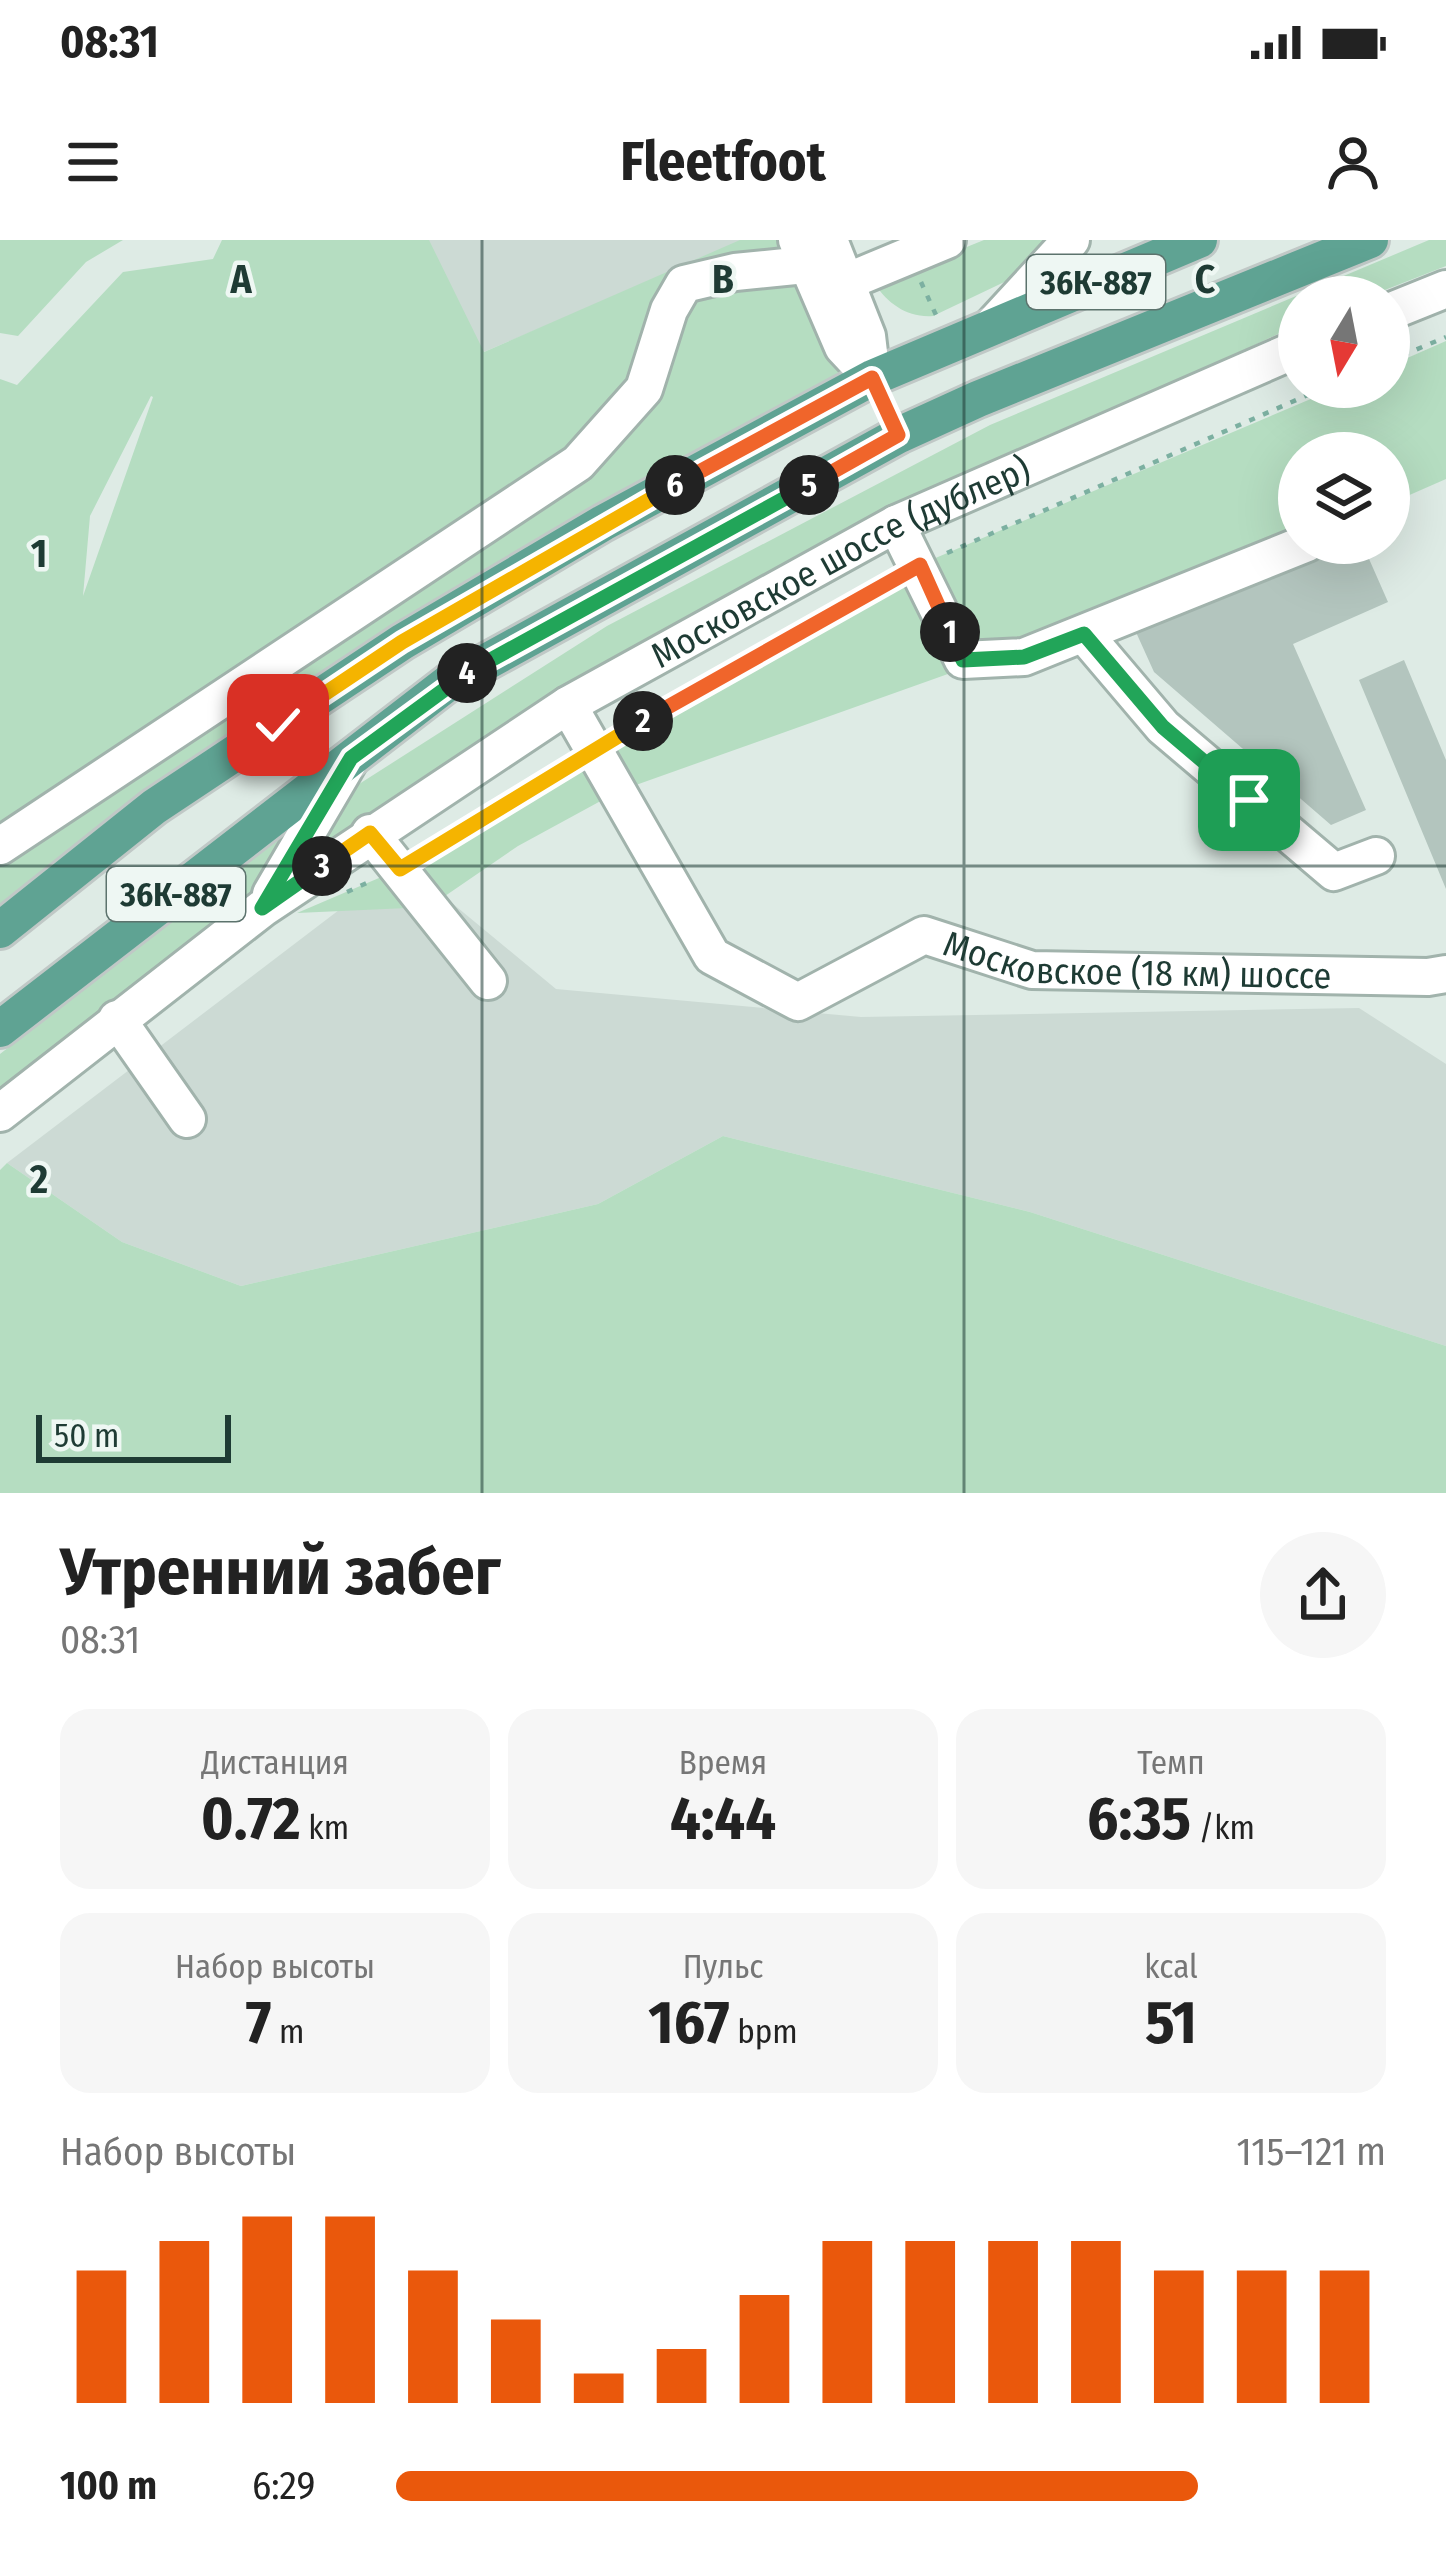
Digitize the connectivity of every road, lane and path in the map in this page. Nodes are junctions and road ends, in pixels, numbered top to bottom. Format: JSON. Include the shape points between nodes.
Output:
{"nodes":[{"id":1,"x":947,"y":240,"type":"edge"},
{"id":2,"x":1071,"y":240,"type":"edge"},
{"id":3,"x":1198,"y":240,"type":"edge"},
{"id":4,"x":1370,"y":240,"type":"edge"},
{"id":5,"x":810,"y":248,"type":"edge"},
{"id":6,"x":846,"y":282,"type":"junction"},
{"id":7,"x":1446,"y":289,"type":"edge"},
{"id":8,"x":1410,"y":304,"type":"edge"},
{"id":9,"x":993,"y":325,"type":"junction"},
{"id":10,"x":1446,"y":338,"type":"edge"},
{"id":11,"x":1410,"y":353,"type":"edge"},
{"id":12,"x":1278,"y":357,"type":"edge"},
{"id":13,"x":872,"y":378,"type":"junction"},
{"id":14,"x":1278,"y":408,"type":"edge"},
{"id":15,"x":898,"y":435,"type":"junction"},
{"id":16,"x":896,"y":524,"type":"junction"},
{"id":17,"x":1278,"y":555,"type":"edge"},
{"id":18,"x":920,"y":565,"type":"junction"},
{"id":19,"x":1084,"y":634,"type":"junction"},
{"id":20,"x":568,"y":705,"type":"junction"},
{"id":21,"x":595,"y":748,"type":"junction"},
{"id":22,"x":351,"y":758,"type":"junction"},
{"id":23,"x":370,"y":833,"type":"junction"},
{"id":24,"x":0,"y":846,"type":"edge"},
{"id":25,"x":1376,"y":856,"type":"dead end"},
{"id":26,"x":400,"y":869,"type":"junction"},
{"id":27,"x":338,"y":896,"type":"dead end"},
{"id":28,"x":262,"y":908,"type":"junction"},
{"id":29,"x":0,"y":930,"type":"edge"},
{"id":30,"x":1446,"y":974,"type":"edge"},
{"id":31,"x":488,"y":981,"type":"dead end"},
{"id":32,"x":117,"y":1019,"type":"junction"},
{"id":33,"x":0,"y":1030,"type":"edge"},
{"id":34,"x":1,"y":1111,"type":"edge"},
{"id":35,"x":187,"y":1119,"type":"dead end"}],
"edges":[{"from":1,"to":6,"type":"street"},
{"from":2,"to":9,"type":"street"},
{"from":3,"to":9,"type":"main road","number":"36К-887"},
{"from":4,"to":15,"type":"main road","number":"36К-887"},
{"from":5,"to":6,"type":"street"},
{"from":5,"to":13,"type":"street","via":[[843,347]]},
{"from":5,"to":24,"type":"street","via":[[684,284],[644,388],[578,463]]},
{"from":6,"to":13,"type":"street","via":[[867,336]]},
{"from":7,"to":8,"type":"street"},
{"from":9,"to":13,"type":"main road","number":"36К-887"},
{"from":10,"to":11,"type":"path"},
{"from":12,"to":16,"type":"street","name":"Московское шоссе (дублер)"},
{"from":13,"to":15,"type":"main road"},
{"from":13,"to":29,"type":"main road","number":"36К-887","via":[[402,642],[154,808]]},
{"from":14,"to":18,"type":"path"},
{"from":15,"to":22,"type":"main road","number":"36К-887","via":[[448,683]]},
{"from":16,"to":18,"type":"street"},
{"from":16,"to":20,"type":"street","name":"Московское шоссе (дублер)"},
{"from":17,"to":19,"type":"street"},
{"from":18,"to":19,"type":"street","via":[[963,660],[1024,657]]},
{"from":18,"to":21,"type":"path"},
{"from":19,"to":25,"type":"street","via":[[1163,727],[1334,872]]},
{"from":20,"to":21,"type":"street"},
{"from":20,"to":23,"type":"street","name":"Московское шоссе (дублер)"},
{"from":21,"to":26,"type":"path"},
{"from":21,"to":30,"type":"street","name":"Московское (18 км) шоссе","via":[[712,956],[799,1002],[924,935],[1032,970]]},
{"from":22,"to":28,"type":"street"},
{"from":22,"to":33,"type":"main road","number":"36К-887"},
{"from":23,"to":26,"type":"street"},
{"from":23,"to":28,"type":"street","name":"Московское шоссе (дублер)"},
{"from":26,"to":27,"type":"path"},
{"from":26,"to":31,"type":"street"},
{"from":28,"to":32,"type":"street","name":"Московское шоссе (дублер)"},
{"from":32,"to":34,"type":"street","name":"Московское шоссе (дублер)"},
{"from":32,"to":35,"type":"street"}]}
